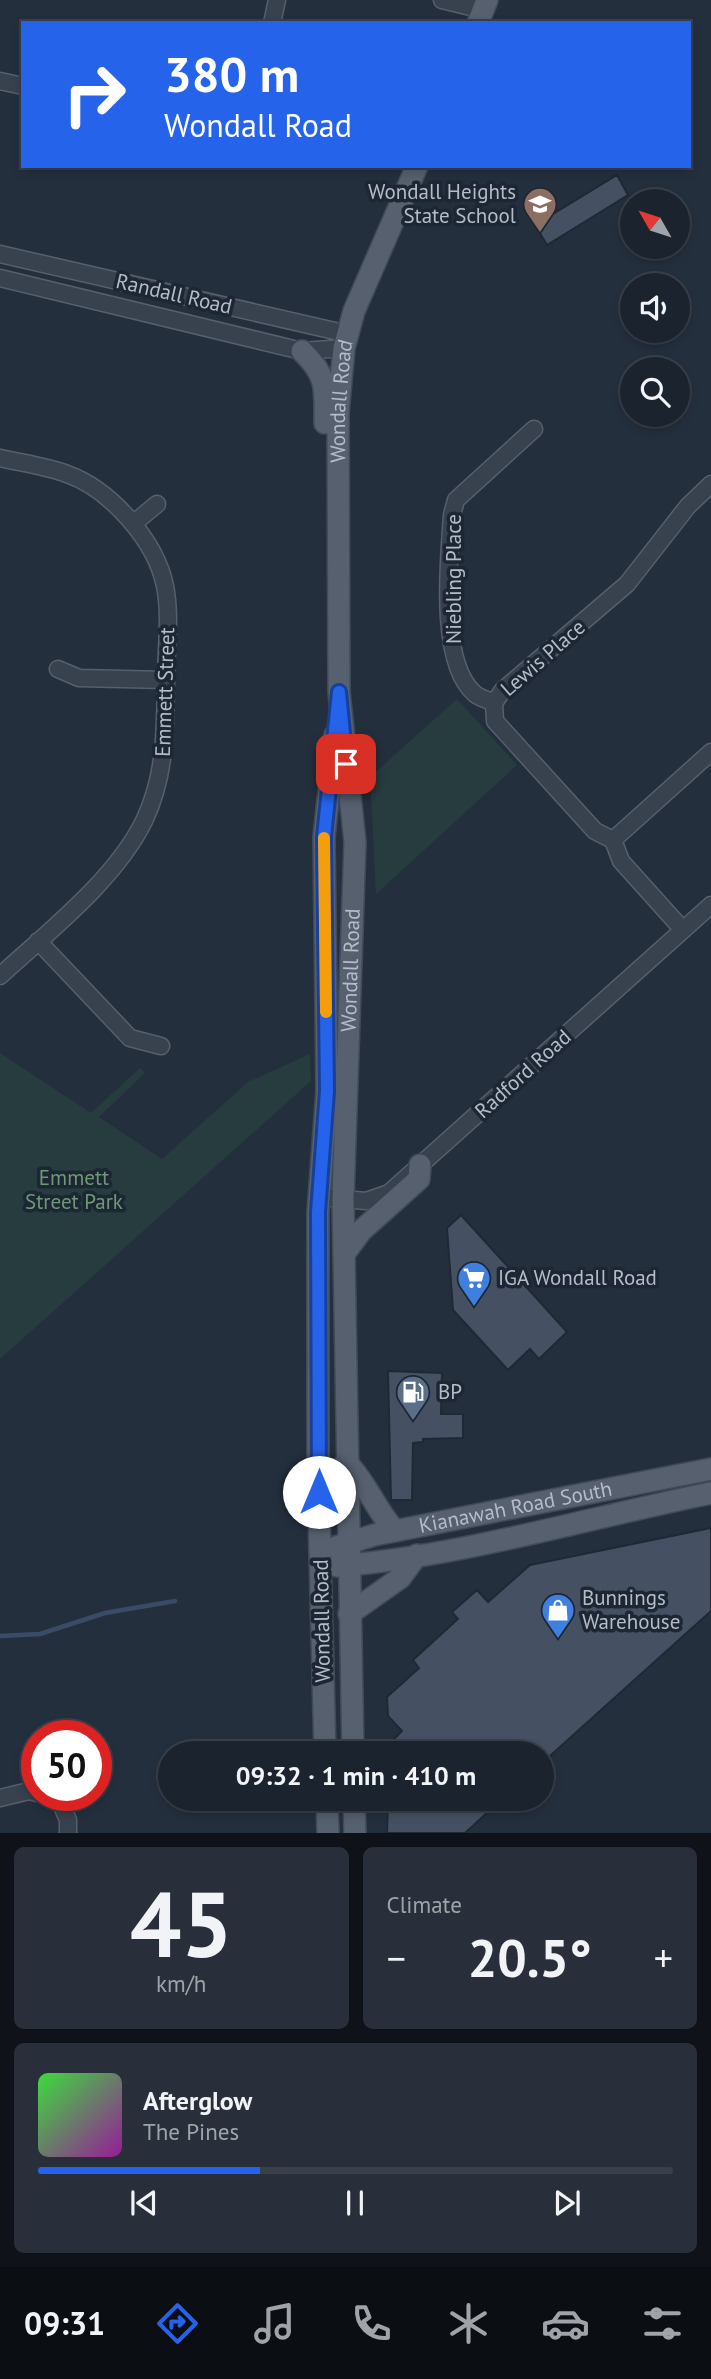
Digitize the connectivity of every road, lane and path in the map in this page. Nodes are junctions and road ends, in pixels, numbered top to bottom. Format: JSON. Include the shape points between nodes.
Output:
{"nodes":[{"id":1,"x":277,"y":0,"type":"edge"},
{"id":2,"x":442,"y":0,"type":"edge"},
{"id":3,"x":483,"y":11,"type":"edge"},
{"id":4,"x":272,"y":21,"type":"edge"},
{"id":5,"x":0,"y":81,"type":"edge"},
{"id":6,"x":21,"y":86,"type":"edge"},
{"id":7,"x":416,"y":168,"type":"edge"},
{"id":8,"x":2,"y":254,"type":"edge"},
{"id":9,"x":0,"y":272,"type":"edge"},
{"id":10,"x":0,"y":278,"type":"edge"},
{"id":11,"x":346,"y":341,"type":"junction"},
{"id":12,"x":302,"y":351,"type":"junction"},
{"id":13,"x":534,"y":429,"type":"dead end"},
{"id":14,"x":0,"y":458,"type":"edge"},
{"id":15,"x":338,"y":481,"type":"junction"},
{"id":16,"x":711,"y":484,"type":"edge"},
{"id":17,"x":157,"y":504,"type":"dead end"},
{"id":18,"x":133,"y":524,"type":"junction"},
{"id":19,"x":58,"y":669,"type":"dead end"},
{"id":20,"x":166,"y":680,"type":"junction"},
{"id":21,"x":339,"y":692,"type":"junction"},
{"id":22,"x":494,"y":702,"type":"junction"},
{"id":23,"x":711,"y":752,"type":"edge"},
{"id":24,"x":354,"y":835,"type":"junction"},
{"id":25,"x":324,"y":837,"type":"junction"},
{"id":26,"x":613,"y":840,"type":"junction"},
{"id":27,"x":711,"y":905,"type":"edge"},
{"id":28,"x":683,"y":930,"type":"junction"},
{"id":29,"x":38,"y":941,"type":"junction"},
{"id":30,"x":0,"y":975,"type":"edge"},
{"id":31,"x":160,"y":1046,"type":"dead end"},
{"id":32,"x":420,"y":1165,"type":"junction"},
{"id":33,"x":318,"y":1196,"type":"junction"},
{"id":34,"x":343,"y":1199,"type":"junction"},
{"id":35,"x":344,"y":1254,"type":"junction"},
{"id":36,"x":346,"y":1462,"type":"junction"},
{"id":37,"x":711,"y":1469,"type":"edge"},
{"id":38,"x":711,"y":1493,"type":"edge"},
{"id":39,"x":395,"y":1531,"type":"junction"},
{"id":40,"x":348,"y":1543,"type":"junction"},
{"id":41,"x":417,"y":1555,"type":"junction"},
{"id":42,"x":320,"y":1560,"type":"junction"},
{"id":43,"x":349,"y":1565,"type":"junction"},
{"id":44,"x":349,"y":1614,"type":"junction"},
{"id":45,"x":325,"y":1741,"type":"edge"},
{"id":46,"x":353,"y":1741,"type":"edge"},
{"id":47,"x":21,"y":1793,"type":"edge"},
{"id":48,"x":0,"y":1798,"type":"edge"},
{"id":49,"x":64,"y":1811,"type":"edge"},
{"id":50,"x":327,"y":1811,"type":"edge"},
{"id":51,"x":354,"y":1811,"type":"edge"},
{"id":52,"x":68,"y":1833,"type":"edge"},
{"id":53,"x":328,"y":1833,"type":"edge"},
{"id":54,"x":355,"y":1833,"type":"edge"}],
"edges":[{"from":1,"to":4,"type":"street"},
{"from":2,"to":3,"type":"street"},
{"from":5,"to":6,"type":"street"},
{"from":7,"to":11,"type":"main road","name":"Wondall Road","via":[[354,311]]},
{"from":8,"to":9,"type":"street"},
{"from":8,"to":11,"type":"street","name":"Randall Road"},
{"from":10,"to":12,"type":"street","name":"Randall Road"},
{"from":11,"to":12,"type":"street","name":"Randall Road"},
{"from":11,"to":15,"type":"main road","name":"Wondall Road","via":[[338,413]]},
{"from":12,"to":15,"type":"main road","via":[[319,369],[324,383],[325,472]]},
{"from":13,"to":22,"type":"street","name":"Niebling Place","via":[[456,500],[452,515],[450,630],[454,658],[475,694]]},
{"from":14,"to":18,"type":"street","name":"Emmett Street","via":[[69,474],[119,507]]},
{"from":15,"to":21,"type":"main road","name":"Wondall Road"},
{"from":16,"to":22,"type":"street","name":"Lewis Place","via":[[627,584]]},
{"from":17,"to":18,"type":"street"},
{"from":18,"to":20,"type":"street","name":"Emmett Street","via":[[156,560],[165,585]]},
{"from":19,"to":20,"type":"street","via":[[79,678]]},
{"from":20,"to":29,"type":"street","name":"Emmett Street","via":[[165,755],[144,821],[127,850]]},
{"from":21,"to":24,"type":"main road","name":"Wondall Road"},
{"from":21,"to":25,"type":"main road","name":"Wondall Road"},
{"from":22,"to":26,"type":"street","name":"Lewis Place","via":[[495,721],[595,831]]},
{"from":23,"to":26,"type":"street"},
{"from":24,"to":25,"type":"main road","via":[[341,831]]},
{"from":24,"to":34,"type":"main road","name":"Wondall Road"},
{"from":25,"to":33,"type":"main road","name":"Wondall Road","via":[[327,1091]]},
{"from":26,"to":28,"type":"street","name":"Lewis Place","via":[[621,862]]},
{"from":27,"to":28,"type":"street","name":"Radford Road"},
{"from":28,"to":32,"type":"street","name":"Radford Road"},
{"from":29,"to":30,"type":"street","name":"Emmett Street"},
{"from":29,"to":31,"type":"street","via":[[130,1038]]},
{"from":32,"to":34,"type":"street","name":"Radford Road","via":[[375,1200]]},
{"from":32,"to":35,"type":"main road","via":[[419,1179],[361,1231]]},
{"from":33,"to":34,"type":"street","name":"Radford Road"},
{"from":33,"to":42,"type":"main road","name":"Wondall Road"},
{"from":34,"to":35,"type":"main road","name":"Wondall Road"},
{"from":35,"to":36,"type":"main road","name":"Wondall Road"},
{"from":36,"to":39,"type":"main road","via":[[364,1479],[379,1512]]},
{"from":36,"to":40,"type":"main road","name":"Wondall Road"},
{"from":37,"to":39,"type":"main road","name":"Kianawah Road South"},
{"from":38,"to":41,"type":"main road","name":"Kianawah Road South"},
{"from":39,"to":40,"type":"main road","name":"Kianawah Road South"},
{"from":40,"to":42,"type":"main road","name":"Kianawah Road South"},
{"from":40,"to":43,"type":"main road","name":"Wondall Road"},
{"from":41,"to":43,"type":"main road","name":"Kianawah Road South"},
{"from":41,"to":44,"type":"main road","via":[[400,1578]]},
{"from":42,"to":43,"type":"main road","name":"Kianawah Road South"},
{"from":42,"to":45,"type":"main road","name":"Wondall Road"},
{"from":43,"to":44,"type":"main road","name":"Wondall Road"},
{"from":44,"to":46,"type":"main road","name":"Wondall Road"},
{"from":47,"to":48,"type":"street"},
{"from":49,"to":52,"type":"street"},
{"from":50,"to":53,"type":"main road"},
{"from":51,"to":54,"type":"main road"}]}
